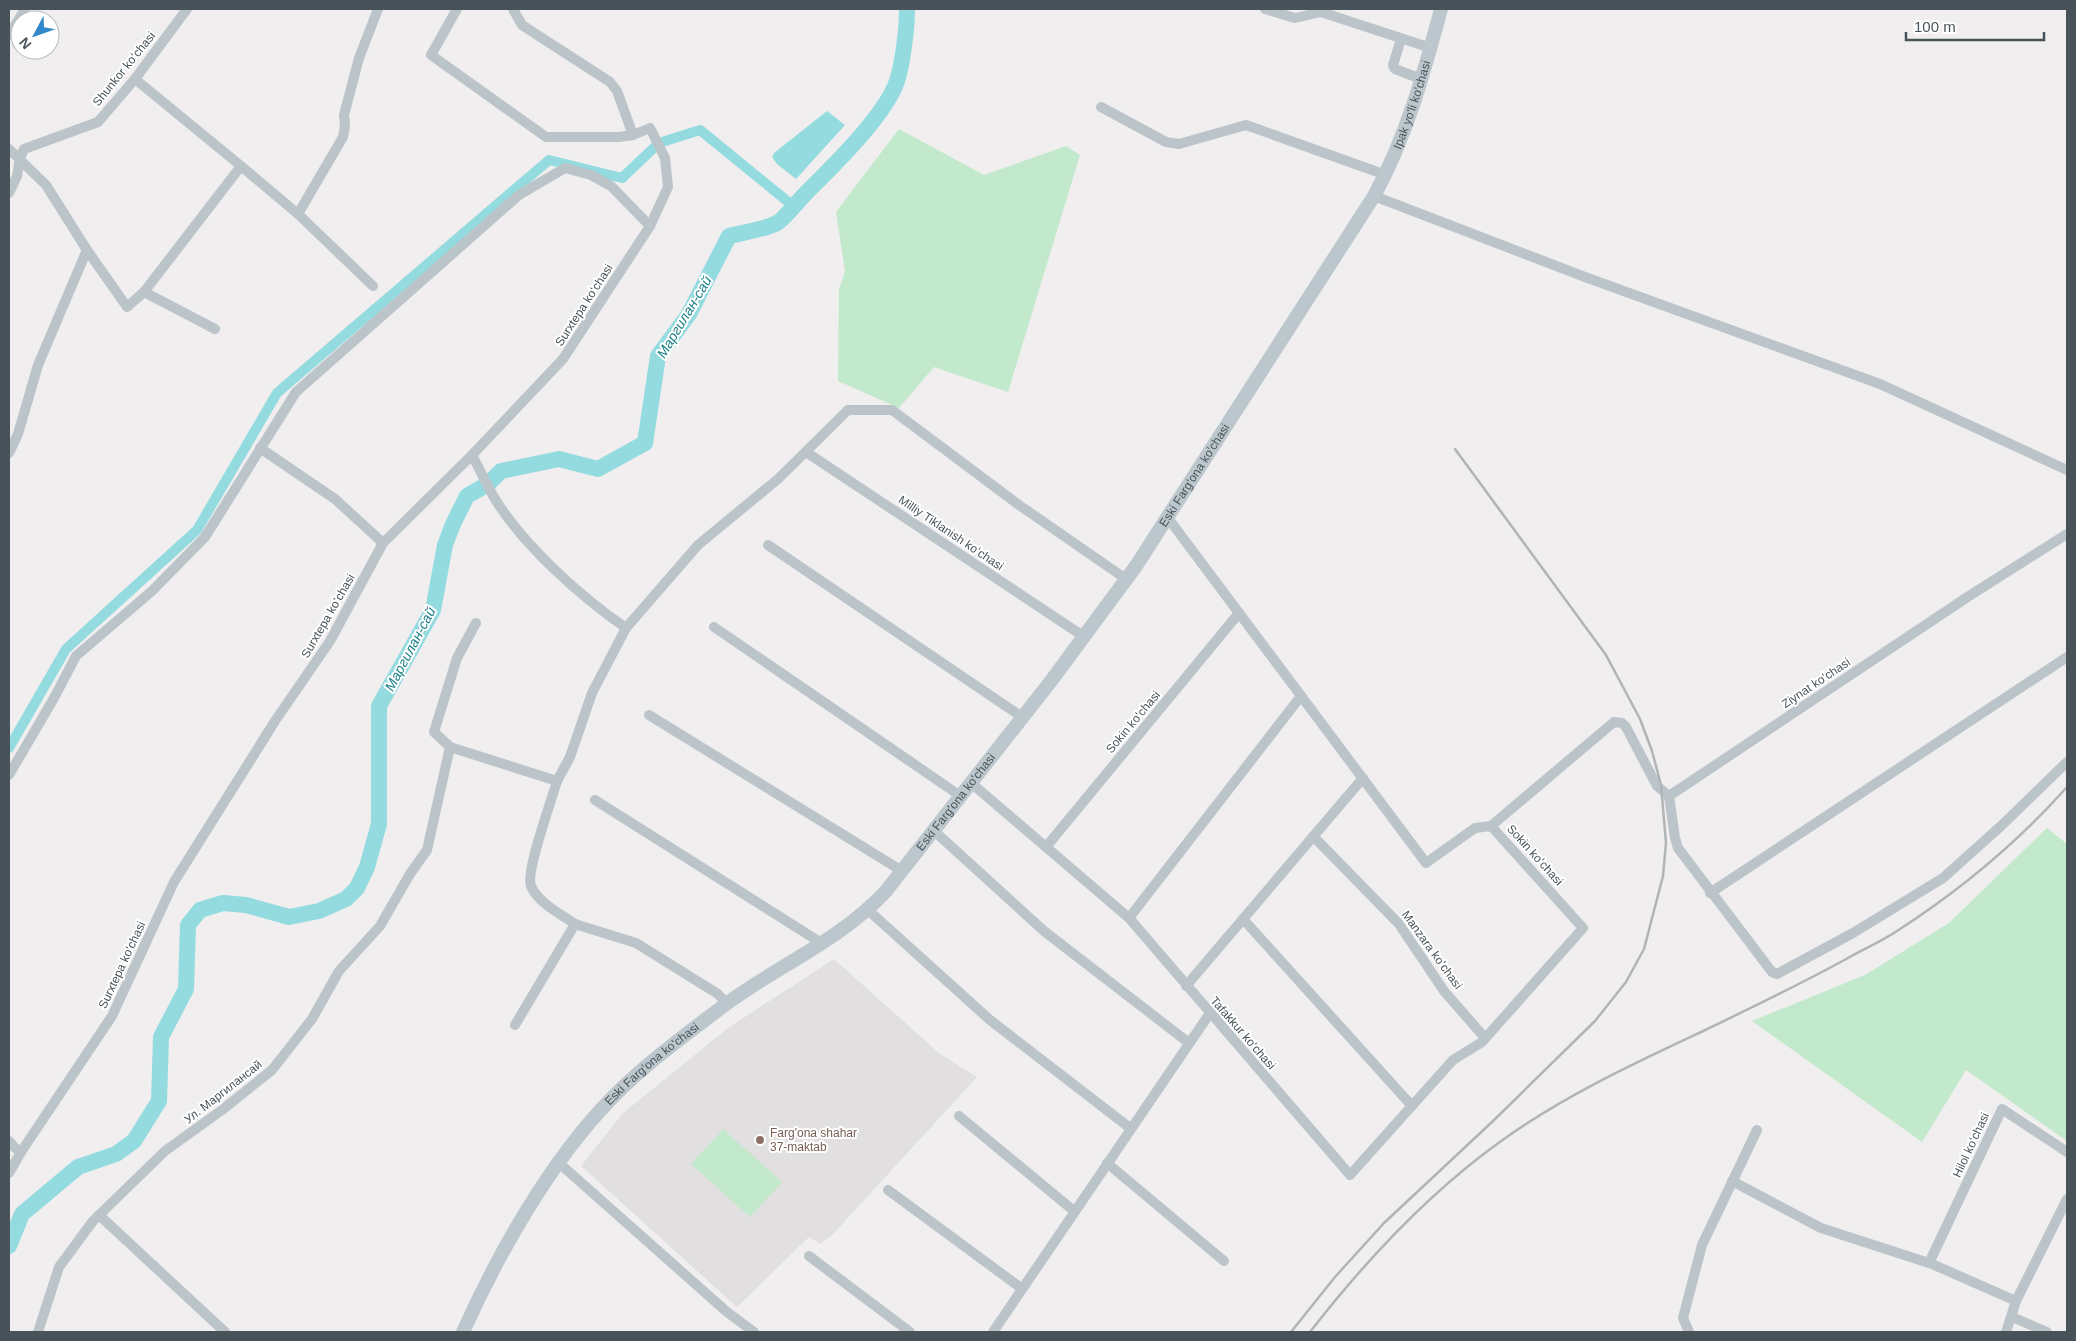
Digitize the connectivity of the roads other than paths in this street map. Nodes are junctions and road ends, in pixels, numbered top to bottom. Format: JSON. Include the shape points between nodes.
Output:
{"nodes":[{"id":1,"x":25,"y":9,"type":"edge"},
{"id":2,"x":187,"y":9,"type":"edge"},
{"id":3,"x":378,"y":9,"type":"edge"},
{"id":4,"x":457,"y":9,"type":"edge"},
{"id":5,"x":514,"y":9,"type":"edge"},
{"id":6,"x":1265,"y":9,"type":"edge"},
{"id":7,"x":1441,"y":9,"type":"edge"},
{"id":8,"x":9,"y":35,"type":"edge"},
{"id":9,"x":1401,"y":39,"type":"junction"},
{"id":10,"x":1431,"y":48,"type":"junction"},
{"id":11,"x":135,"y":78,"type":"junction"},
{"id":12,"x":1421,"y":79,"type":"junction"},
{"id":13,"x":1101,"y":107,"type":"dead end"},
{"id":14,"x":633,"y":134,"type":"junction"},
{"id":15,"x":9,"y":149,"type":"edge"},
{"id":16,"x":20,"y":158,"type":"junction"},
{"id":17,"x":241,"y":166,"type":"junction"},
{"id":18,"x":1386,"y":175,"type":"junction"},
{"id":19,"x":9,"y":192,"type":"edge"},
{"id":20,"x":1374,"y":196,"type":"junction"},
{"id":21,"x":298,"y":214,"type":"junction"},
{"id":22,"x":650,"y":226,"type":"junction"},
{"id":23,"x":87,"y":250,"type":"junction"},
{"id":24,"x":373,"y":286,"type":"dead end"},
{"id":25,"x":144,"y":292,"type":"junction"},
{"id":26,"x":215,"y":330,"type":"dead end"},
{"id":27,"x":260,"y":448,"type":"junction"},
{"id":28,"x":806,"y":452,"type":"junction"},
{"id":29,"x":9,"y":453,"type":"edge"},
{"id":30,"x":472,"y":455,"type":"junction"},
{"id":31,"x":2067,"y":470,"type":"edge"},
{"id":32,"x":1168,"y":518,"type":"junction"},
{"id":33,"x":2067,"y":534,"type":"edge"},
{"id":34,"x":383,"y":543,"type":"junction"},
{"id":35,"x":768,"y":545,"type":"dead end"},
{"id":36,"x":1126,"y":579,"type":"junction"},
{"id":37,"x":1239,"y":613,"type":"junction"},
{"id":38,"x":476,"y":623,"type":"dead end"},
{"id":39,"x":714,"y":627,"type":"dead end"},
{"id":40,"x":626,"y":628,"type":"junction"},
{"id":41,"x":1083,"y":636,"type":"junction"},
{"id":42,"x":2067,"y":657,"type":"edge"},
{"id":43,"x":1301,"y":696,"type":"junction"},
{"id":44,"x":649,"y":715,"type":"dead end"},
{"id":45,"x":1022,"y":717,"type":"junction"},
{"id":46,"x":450,"y":747,"type":"junction"},
{"id":47,"x":2067,"y":762,"type":"edge"},
{"id":48,"x":9,"y":775,"type":"edge"},
{"id":49,"x":1362,"y":778,"type":"junction"},
{"id":50,"x":558,"y":782,"type":"junction"},
{"id":51,"x":970,"y":782,"type":"junction"},
{"id":52,"x":960,"y":795,"type":"junction"},
{"id":53,"x":1669,"y":796,"type":"junction"},
{"id":54,"x":595,"y":800,"type":"dead end"},
{"id":55,"x":1491,"y":826,"type":"junction"},
{"id":56,"x":932,"y":830,"type":"junction"},
{"id":57,"x":1314,"y":836,"type":"junction"},
{"id":58,"x":1046,"y":847,"type":"junction"},
{"id":59,"x":902,"y":871,"type":"junction"},
{"id":60,"x":1710,"y":893,"type":"junction"},
{"id":61,"x":868,"y":910,"type":"junction"},
{"id":62,"x":1128,"y":918,"type":"junction"},
{"id":63,"x":1243,"y":919,"type":"junction"},
{"id":64,"x":575,"y":924,"type":"junction"},
{"id":65,"x":823,"y":944,"type":"junction"},
{"id":66,"x":1186,"y":986,"type":"junction"},
{"id":67,"x":726,"y":1004,"type":"junction"},
{"id":68,"x":1210,"y":1013,"type":"junction"},
{"id":69,"x":515,"y":1025,"type":"dead end"},
{"id":70,"x":1485,"y":1038,"type":"junction"},
{"id":71,"x":1189,"y":1042,"type":"junction"},
{"id":72,"x":1412,"y":1106,"type":"junction"},
{"id":73,"x":960,"y":1116,"type":"dead end"},
{"id":74,"x":1130,"y":1128,"type":"junction"},
{"id":75,"x":1757,"y":1130,"type":"dead end"},
{"id":76,"x":9,"y":1141,"type":"edge"},
{"id":77,"x":21,"y":1152,"type":"junction"},
{"id":78,"x":2067,"y":1152,"type":"edge"},
{"id":79,"x":559,"y":1163,"type":"junction"},
{"id":80,"x":1107,"y":1163,"type":"junction"},
{"id":81,"x":9,"y":1174,"type":"edge"},
{"id":82,"x":1732,"y":1181,"type":"junction"},
{"id":83,"x":888,"y":1190,"type":"dead end"},
{"id":84,"x":2066,"y":1205,"type":"edge"},
{"id":85,"x":1074,"y":1210,"type":"junction"},
{"id":86,"x":99,"y":1215,"type":"junction"},
{"id":87,"x":808,"y":1256,"type":"dead end"},
{"id":88,"x":1224,"y":1261,"type":"dead end"},
{"id":89,"x":1929,"y":1263,"type":"junction"},
{"id":90,"x":1021,"y":1288,"type":"junction"},
{"id":91,"x":2016,"y":1302,"type":"junction"},
{"id":92,"x":2012,"y":1317,"type":"junction"},
{"id":93,"x":39,"y":1332,"type":"edge"},
{"id":94,"x":225,"y":1332,"type":"edge"},
{"id":95,"x":463,"y":1332,"type":"edge"},
{"id":96,"x":754,"y":1332,"type":"edge"},
{"id":97,"x":910,"y":1332,"type":"edge"},
{"id":98,"x":993,"y":1332,"type":"edge"},
{"id":99,"x":1689,"y":1332,"type":"edge"},
{"id":100,"x":2006,"y":1332,"type":"edge"},
{"id":101,"x":2047,"y":1332,"type":"edge"}],
"edges":[{"from":1,"to":8,"type":"street"},
{"from":2,"to":11,"type":"street","name":"Shunkor koʻchasi"},
{"from":3,"to":21,"type":"street","via":[[359,58],[344,115],[343,137]]},
{"from":4,"to":14,"type":"street","via":[[431,56],[499,105],[546,137],[601,138]]},
{"from":5,"to":14,"type":"street","via":[[522,25],[610,82],[617,91]]},
{"from":6,"to":9,"type":"street","via":[[1295,18],[1321,12]]},
{"from":7,"to":10,"type":"main road","name":"Ipak yo'li ko'chasi"},
{"from":9,"to":10,"type":"street"},
{"from":9,"to":12,"type":"street","via":[[1393,65],[1395,69]]},
{"from":10,"to":12,"type":"main road","name":"Ipak yo'li ko'chasi"},
{"from":11,"to":16,"type":"street","name":"Shunkor koʻchasi","via":[[98,122],[24,149]]},
{"from":11,"to":17,"type":"street"},
{"from":12,"to":18,"type":"main road","name":"Ipak yo'li ko'chasi"},
{"from":13,"to":18,"type":"street","via":[[1166,142],[1179,144],[1246,125]]},
{"from":14,"to":22,"type":"street","name":"Surxtepa koʻchasi","via":[[650,128],[664,154],[668,187]]},
{"from":15,"to":16,"type":"street"},
{"from":16,"to":19,"type":"street","via":[[17,176]]},
{"from":16,"to":23,"type":"street","via":[[46,185]]},
{"from":17,"to":21,"type":"street"},
{"from":17,"to":25,"type":"street"},
{"from":18,"to":20,"type":"main road","name":"Ipak yo'li ko'chasi"},
{"from":20,"to":31,"type":"street","via":[[1880,384]]},
{"from":20,"to":32,"type":"main road","name":"Eski Farg'ona ko'chasi"},
{"from":21,"to":24,"type":"street"},
{"from":22,"to":27,"type":"street","via":[[611,186],[591,175],[565,168],[519,195],[296,392]]},
{"from":22,"to":30,"type":"street","name":"Surxtepa koʻchasi","via":[[564,359]]},
{"from":23,"to":25,"type":"street","via":[[127,307]]},
{"from":23,"to":29,"type":"street","via":[[38,365],[18,434]]},
{"from":25,"to":26,"type":"street"},
{"from":27,"to":34,"type":"street","via":[[335,499]]},
{"from":27,"to":48,"type":"street","via":[[205,537],[152,590],[76,656]]},
{"from":28,"to":36,"type":"street","via":[[848,410],[892,410],[1019,505]]},
{"from":28,"to":40,"type":"street","via":[[698,545]]},
{"from":28,"to":41,"type":"street","name":"Milliy Tiklanish koʻchasi"},
{"from":30,"to":34,"type":"street","name":"Surxtepa koʻchasi"},
{"from":30,"to":40,"type":"street","via":[[495,499],[511,521],[593,606]]},
{"from":32,"to":36,"type":"main road","name":"Eski Farg'ona ko'chasi"},
{"from":32,"to":37,"type":"street","name":"Sokin koʻchasi"},
{"from":33,"to":53,"type":"street","name":"Ziynat koʻchasi"},
{"from":34,"to":77,"type":"street","name":"Surxtepa koʻchasi","via":[[330,641],[275,721],[174,882],[112,1016]]},
{"from":35,"to":45,"type":"street"},
{"from":36,"to":41,"type":"main road","name":"Eski Farg'ona ko'chasi"},
{"from":37,"to":43,"type":"street","name":"Sokin koʻchasi"},
{"from":37,"to":58,"type":"street","name":"Sokin koʻchasi"},
{"from":38,"to":46,"type":"street","via":[[457,658],[434,732]]},
{"from":39,"to":52,"type":"street"},
{"from":40,"to":50,"type":"street","via":[[592,693]]},
{"from":41,"to":45,"type":"main road","name":"Eski Farg'ona ko'chasi"},
{"from":42,"to":60,"type":"street"},
{"from":43,"to":49,"type":"street","name":"Sokin koʻchasi"},
{"from":43,"to":62,"type":"street"},
{"from":44,"to":59,"type":"street"},
{"from":45,"to":51,"type":"main road","name":"Eski Farg'ona ko'chasi"},
{"from":46,"to":50,"type":"street"},
{"from":46,"to":86,"type":"street","name":"Ул. Маргилансай","via":[[427,850],[380,926],[339,971],[312,1019],[272,1070],[165,1151]]},
{"from":47,"to":60,"type":"street","via":[[1943,878],[1861,929],[1780,973],[1772,972]]},
{"from":49,"to":55,"type":"street","name":"Sokin koʻchasi","via":[[1426,863],[1475,828]]},
{"from":49,"to":57,"type":"street"},
{"from":50,"to":64,"type":"street","via":[[530,868],[530,885],[541,899]]},
{"from":51,"to":52,"type":"main road","name":"Eski Farg'ona ko'chasi"},
{"from":51,"to":58,"type":"street","name":"Tafakkur koʻchasi"},
{"from":52,"to":56,"type":"main road","name":"Eski Farg'ona ko'chasi"},
{"from":53,"to":55,"type":"street","via":[[1656,786],[1626,727],[1614,722]]},
{"from":53,"to":60,"type":"street","via":[[1676,843]]},
{"from":54,"to":65,"type":"street"},
{"from":55,"to":70,"type":"street","name":"Sokin koʻchasi","via":[[1583,928]]},
{"from":56,"to":59,"type":"main road","name":"Eski Farg'ona ko'chasi"},
{"from":56,"to":71,"type":"street","via":[[1044,931]]},
{"from":57,"to":63,"type":"street"},
{"from":57,"to":70,"type":"street","name":"Manzara koʻchasi","via":[[1399,924],[1444,991]]},
{"from":58,"to":62,"type":"street","name":"Tafakkur koʻchasi"},
{"from":59,"to":61,"type":"main road","name":"Eski Farg'ona ko'chasi"},
{"from":61,"to":65,"type":"main road","name":"Eski Farg'ona ko'chasi"},
{"from":61,"to":74,"type":"street","via":[[990,1020]]},
{"from":62,"to":66,"type":"street","name":"Tafakkur koʻchasi"},
{"from":63,"to":66,"type":"street"},
{"from":63,"to":72,"type":"street"},
{"from":64,"to":67,"type":"street","via":[[636,943],[718,994]]},
{"from":64,"to":69,"type":"street"},
{"from":65,"to":67,"type":"main road","name":"Eski Farg'ona ko'chasi"},
{"from":66,"to":68,"type":"street","name":"Tafakkur koʻchasi"},
{"from":67,"to":79,"type":"main road","name":"Eski Farg'ona ko'chasi","via":[[635,1076],[594,1118]]},
{"from":68,"to":71,"type":"street"},
{"from":68,"to":72,"type":"street","name":"Tafakkur koʻchasi","via":[[1350,1175]]},
{"from":70,"to":72,"type":"street","name":"Tafakkur koʻchasi","via":[[1453,1060]]},
{"from":71,"to":74,"type":"street"},
{"from":73,"to":85,"type":"street"},
{"from":74,"to":80,"type":"street"},
{"from":75,"to":82,"type":"street"},
{"from":76,"to":77,"type":"street"},
{"from":77,"to":81,"type":"street","name":"Surxtepa koʻchasi"},
{"from":78,"to":89,"type":"street","name":"Hilol koʻchasi","via":[[2002,1109]]},
{"from":79,"to":95,"type":"main road","name":"Eski Farg'ona ko'chasi","via":[[499,1258]]},
{"from":79,"to":96,"type":"street","via":[[727,1312]]},
{"from":80,"to":85,"type":"street"},
{"from":80,"to":88,"type":"street"},
{"from":82,"to":89,"type":"street","via":[[1821,1228]]},
{"from":82,"to":99,"type":"street","via":[[1702,1245],[1683,1318]]},
{"from":83,"to":90,"type":"street"},
{"from":84,"to":91,"type":"street"},
{"from":85,"to":90,"type":"street"},
{"from":86,"to":93,"type":"street","name":"Ул. Маргилансай","via":[[59,1267]]},
{"from":86,"to":94,"type":"street"},
{"from":87,"to":97,"type":"street"},
{"from":89,"to":91,"type":"street"},
{"from":90,"to":98,"type":"street"},
{"from":91,"to":92,"type":"street"},
{"from":92,"to":100,"type":"street"},
{"from":92,"to":101,"type":"street"}]}
